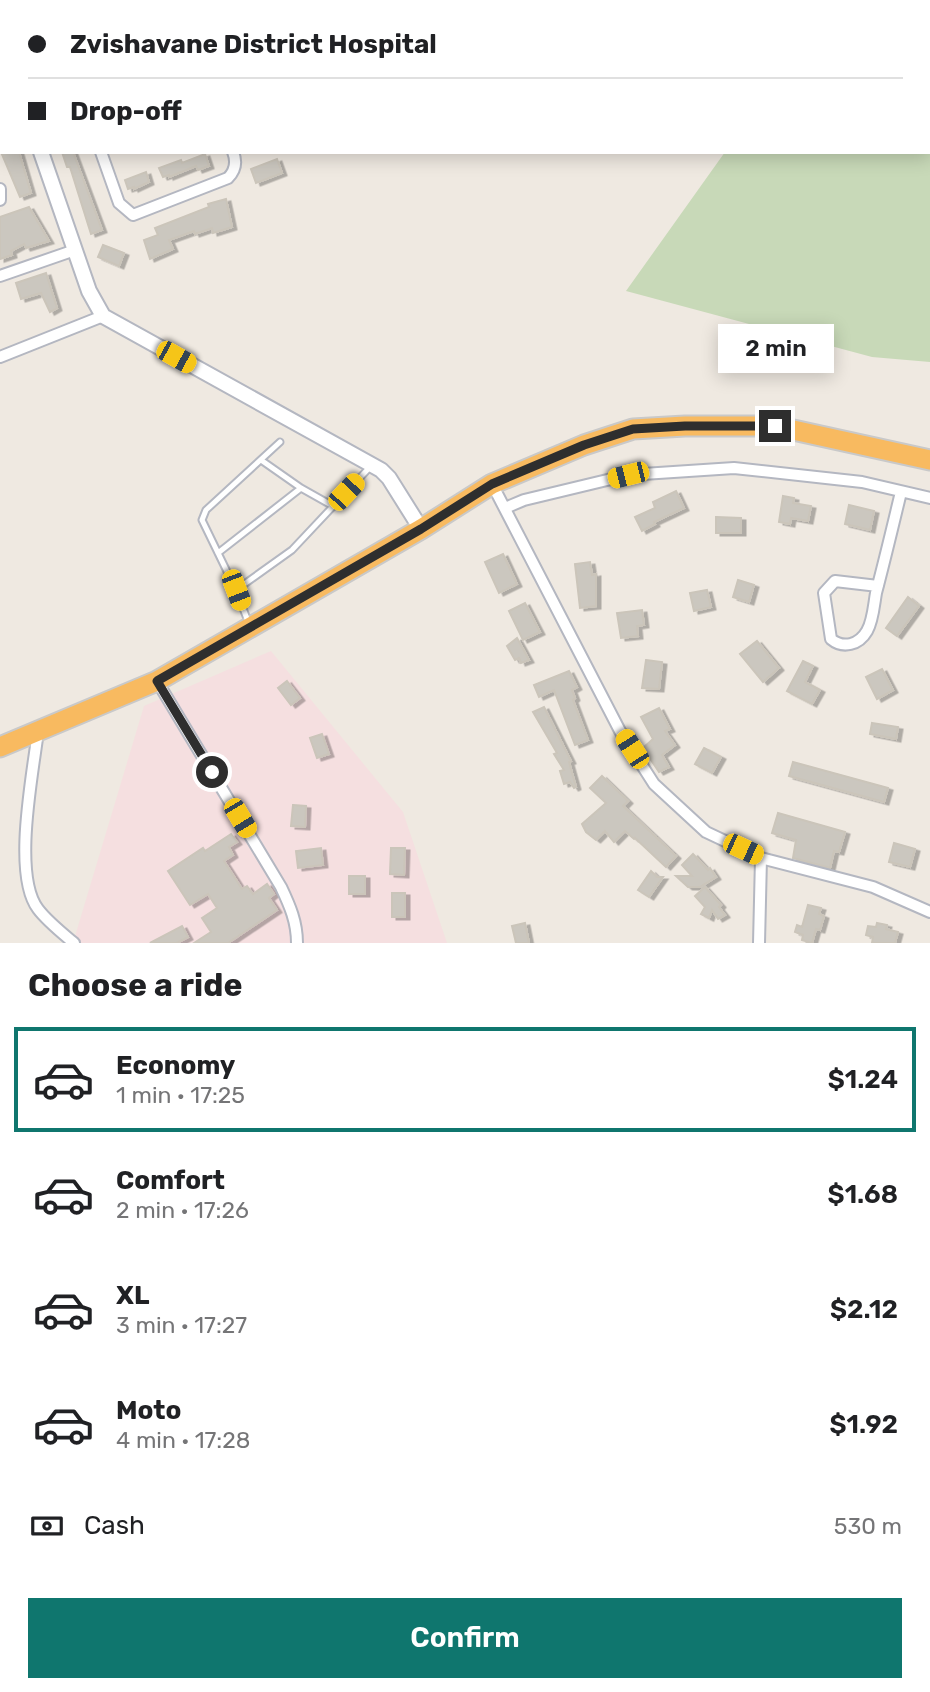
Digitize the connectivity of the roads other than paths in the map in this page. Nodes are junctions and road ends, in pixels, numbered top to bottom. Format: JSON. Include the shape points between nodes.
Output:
{"nodes":[{"id":1,"x":42,"y":154,"type":"edge"},
{"id":2,"x":102,"y":154,"type":"edge"},
{"id":3,"x":234,"y":154,"type":"edge"},
{"id":4,"x":0,"y":189,"type":"edge"},
{"id":5,"x":0,"y":200,"type":"edge"},
{"id":6,"x":75,"y":250,"type":"junction"},
{"id":7,"x":0,"y":276,"type":"edge"},
{"id":8,"x":103,"y":316,"type":"junction"},
{"id":9,"x":0,"y":357,"type":"edge"},
{"id":10,"x":280,"y":442,"type":"dead end"},
{"id":11,"x":261,"y":460,"type":"junction"},
{"id":12,"x":930,"y":460,"type":"edge"},
{"id":13,"x":372,"y":465,"type":"junction"},
{"id":14,"x":492,"y":484,"type":"junction"},
{"id":15,"x":301,"y":488,"type":"junction"},
{"id":16,"x":901,"y":492,"type":"junction"},
{"id":17,"x":930,"y":498,"type":"edge"},
{"id":18,"x":333,"y":506,"type":"junction"},
{"id":19,"x":505,"y":508,"type":"junction"},
{"id":20,"x":421,"y":529,"type":"junction"},
{"id":21,"x":218,"y":553,"type":"junction"},
{"id":22,"x":878,"y":586,"type":"junction"},
{"id":23,"x":236,"y":590,"type":"junction"},
{"id":24,"x":251,"y":627,"type":"junction"},
{"id":25,"x":157,"y":681,"type":"junction"},
{"id":26,"x":38,"y":731,"type":"junction"},
{"id":27,"x":0,"y":747,"type":"edge"},
{"id":28,"x":761,"y":858,"type":"junction"},
{"id":29,"x":930,"y":912,"type":"edge"},
{"id":30,"x":74,"y":943,"type":"edge"},
{"id":31,"x":297,"y":943,"type":"edge"},
{"id":32,"x":759,"y":943,"type":"edge"}],
"edges":[{"from":1,"to":6,"type":"street"},
{"from":2,"to":3,"type":"street","via":[[118,203],[133,215],[228,178],[234,172]]},
{"from":4,"to":5,"type":"street"},
{"from":6,"to":7,"type":"street"},
{"from":6,"to":8,"type":"street"},
{"from":8,"to":9,"type":"street"},
{"from":8,"to":13,"type":"street"},
{"from":10,"to":11,"type":"lane"},
{"from":11,"to":15,"type":"lane"},
{"from":11,"to":21,"type":"lane","via":[[206,510],[202,520]]},
{"from":12,"to":14,"type":"highway","via":[[775,426],[685,426],[633,429]]},
{"from":13,"to":18,"type":"lane"},
{"from":13,"to":20,"type":"street","via":[[389,478]]},
{"from":14,"to":19,"type":"street"},
{"from":14,"to":20,"type":"highway"},
{"from":15,"to":18,"type":"lane"},
{"from":15,"to":21,"type":"lane"},
{"from":16,"to":17,"type":"street"},
{"from":16,"to":19,"type":"street","via":[[862,482],[734,468],[628,475]]},
{"from":16,"to":22,"type":"street"},
{"from":18,"to":23,"type":"lane","via":[[292,550]]},
{"from":19,"to":28,"type":"street","via":[[620,731],[654,784],[706,832]]},
{"from":20,"to":24,"type":"highway"},
{"from":21,"to":23,"type":"lane"},
{"from":22,"to":22,"type":"street","via":[[867,631],[846,646],[831,639],[824,593],[829,586],[835,580]]},
{"from":23,"to":24,"type":"lane"},
{"from":24,"to":25,"type":"highway"},
{"from":25,"to":26,"type":"highway"},
{"from":25,"to":31,"type":"street","via":[[281,887],[291,906]]},
{"from":26,"to":27,"type":"highway"},
{"from":26,"to":30,"type":"street","via":[[24,851],[27,876],[36,908]]},
{"from":28,"to":29,"type":"street","via":[[873,887]]},
{"from":28,"to":32,"type":"street"}]}
